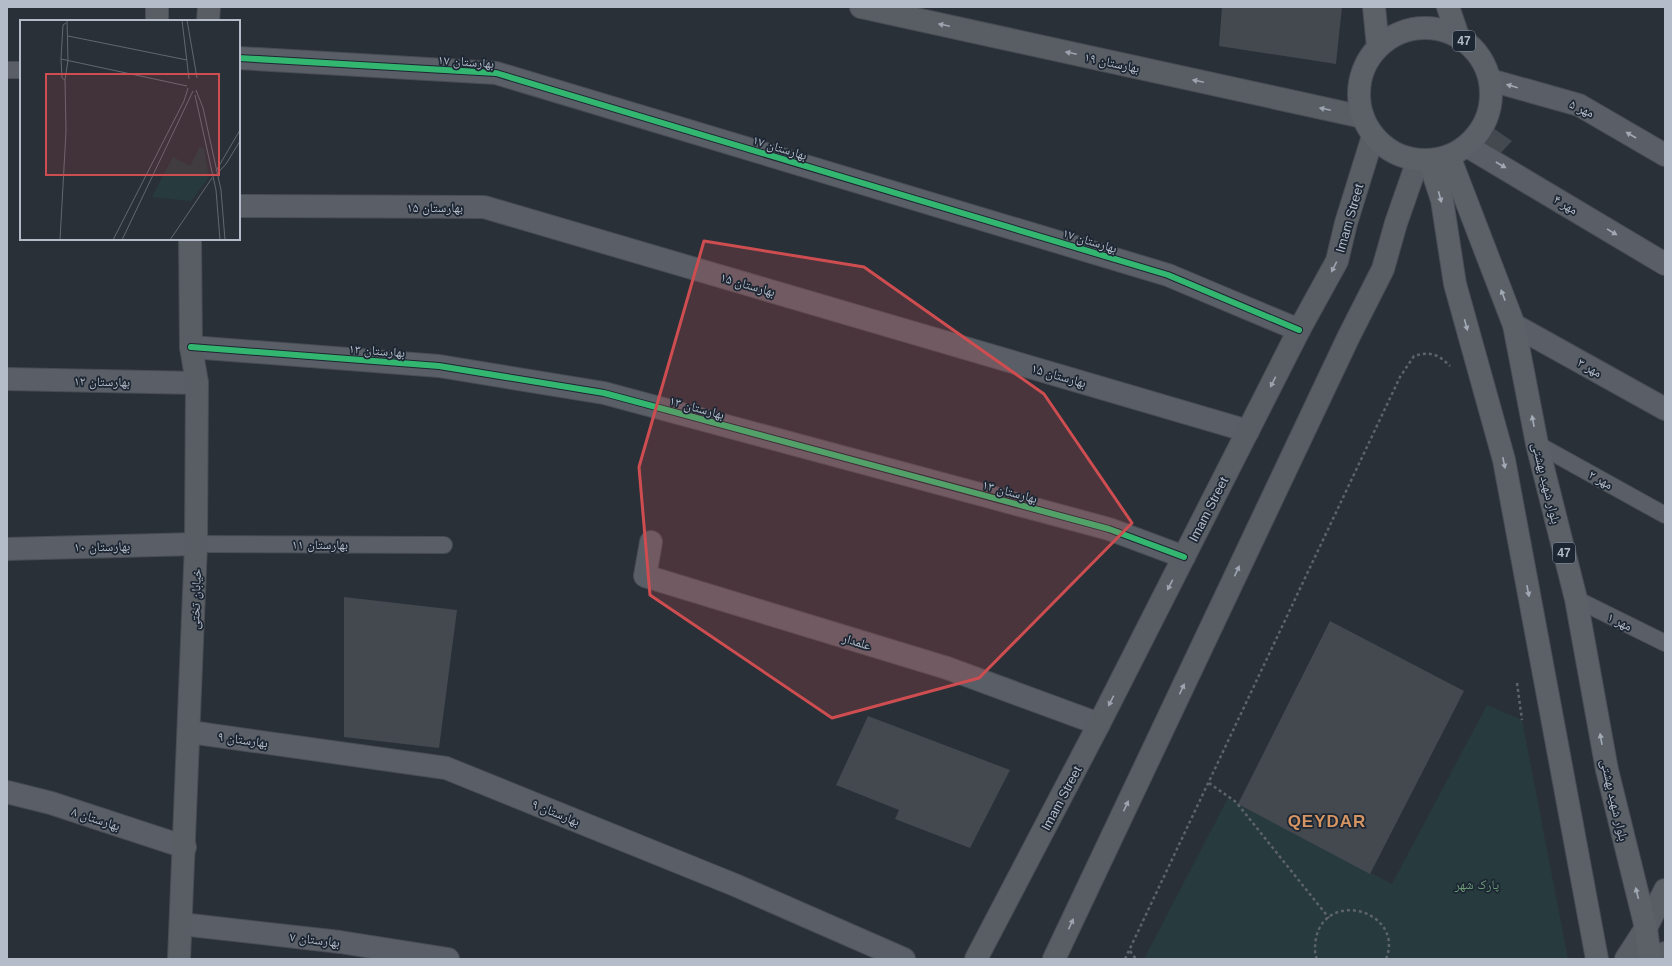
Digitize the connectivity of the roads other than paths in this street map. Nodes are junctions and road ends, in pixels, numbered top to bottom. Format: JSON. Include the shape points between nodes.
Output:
{"nodes":[{"id":1,"x":157,"y":7,"type":"edge"},
{"id":2,"x":209,"y":7,"type":"edge"},
{"id":3,"x":861,"y":7,"type":"edge"},
{"id":4,"x":1374,"y":7,"type":"edge"},
{"id":5,"x":1448,"y":7,"type":"edge"},
{"id":6,"x":157,"y":20,"type":"edge"},
{"id":7,"x":208,"y":20,"type":"edge"},
{"id":8,"x":1458,"y":36,"type":"junction"},
{"id":9,"x":1378,"y":47,"type":"junction"},
{"id":10,"x":240,"y":58,"type":"edge"},
{"id":11,"x":7,"y":70,"type":"edge"},
{"id":12,"x":20,"y":70,"type":"edge"},
{"id":13,"x":1490,"y":80,"type":"junction"},
{"id":14,"x":1363,"y":117,"type":"junction"},
{"id":15,"x":1373,"y":136,"type":"junction"},
{"id":16,"x":1441,"y":155,"type":"junction"},
{"id":17,"x":1665,"y":155,"type":"edge"},
{"id":18,"x":240,"y":206,"type":"edge"},
{"id":19,"x":190,"y":240,"type":"edge"},
{"id":20,"x":1665,"y":264,"type":"edge"},
{"id":21,"x":1514,"y":325,"type":"junction"},
{"id":22,"x":1299,"y":330,"type":"junction"},
{"id":23,"x":191,"y":347,"type":"junction"},
{"id":24,"x":7,"y":379,"type":"edge"},
{"id":25,"x":197,"y":383,"type":"junction"},
{"id":26,"x":1665,"y":409,"type":"edge"},
{"id":27,"x":1248,"y":430,"type":"junction"},
{"id":28,"x":1537,"y":444,"type":"junction"},
{"id":29,"x":1665,"y":515,"type":"edge"},
{"id":30,"x":651,"y":542,"type":"dead end"},
{"id":31,"x":196,"y":544,"type":"junction"},
{"id":32,"x":444,"y":545,"type":"dead end"},
{"id":33,"x":7,"y":549,"type":"edge"},
{"id":34,"x":1184,"y":557,"type":"junction"},
{"id":35,"x":1576,"y":599,"type":"junction"},
{"id":36,"x":1665,"y":643,"type":"edge"},
{"id":37,"x":1099,"y":724,"type":"junction"},
{"id":38,"x":190,"y":732,"type":"junction"},
{"id":39,"x":7,"y":792,"type":"edge"},
{"id":40,"x":185,"y":848,"type":"junction"},
{"id":41,"x":1665,"y":890,"type":"edge"},
{"id":42,"x":181,"y":924,"type":"junction"},
{"id":43,"x":1646,"y":928,"type":"junction"},
{"id":44,"x":1665,"y":952,"type":"edge"},
{"id":45,"x":179,"y":959,"type":"edge"},
{"id":46,"x":448,"y":959,"type":"edge"},
{"id":47,"x":904,"y":959,"type":"edge"},
{"id":48,"x":976,"y":959,"type":"edge"},
{"id":49,"x":1054,"y":959,"type":"edge"},
{"id":50,"x":1597,"y":959,"type":"edge"},
{"id":51,"x":1626,"y":959,"type":"edge"},
{"id":52,"x":1650,"y":959,"type":"edge"},
{"id":53,"x":1658,"y":959,"type":"edge"}],
"edges":[{"from":1,"to":6,"type":"main road"},
{"from":2,"to":7,"type":"main road"},
{"from":14,"to":3,"type":"main road","name":"بهارستان ۱۹","one_way":true},
{"from":4,"to":9,"type":"main road"},
{"from":5,"to":8,"type":"main road","number":"47"},
{"from":8,"to":9,"type":"main road","number":"47","via":[[1442,30],[1407,30],[1391,37]]},
{"from":8,"to":13,"type":"main road","number":"47","via":[[1473,47],[1484,62]]},
{"from":9,"to":14,"type":"main road","number":"47","via":[[1366,62],[1360,80],[1359,98]]},
{"from":10,"to":22,"type":"street","name":"بهارستان ۱۷","via":[[496,73],[1168,275]]},
{"from":11,"to":12,"type":"lane"},
{"from":13,"to":16,"type":"main road","number":"47","via":[[1492,98],[1488,116],[1479,132]]},
{"from":17,"to":13,"type":"street","name":"مهر ۵","one_way":true,"via":[[1579,105]]},
{"from":14,"to":15,"type":"main road","number":"47"},
{"from":15,"to":16,"type":"main road","number":"47","via":[[1401,156]]},
{"from":15,"to":22,"type":"main road","name":"Imam Street","one_way":true,"via":[[1346,223],[1337,262]]},
{"from":16,"to":20,"type":"street","name":"مهر ۴","one_way":true},
{"from":21,"to":16,"type":"main road","name":"بلوار شهید بهشتی","number":"47","one_way":true},
{"from":49,"to":16,"type":"main road","one_way":true,"via":[[1383,269],[1396,223]]},
{"from":16,"to":50,"type":"main road","one_way":true,"via":[[1442,200],[1455,284],[1504,460]]},
{"from":18,"to":27,"type":"street","name":"بهارستان ۱۵","via":[[484,207]]},
{"from":19,"to":23,"type":"main road","name":"خیابان تختی"},
{"from":21,"to":26,"type":"street","name":"مهر ۳"},
{"from":28,"to":21,"type":"main road","name":"بلوار شهید بهشتی","number":"47","one_way":true},
{"from":22,"to":27,"type":"main road","name":"Imam Street","one_way":true},
{"from":23,"to":25,"type":"main road","name":"خیابان تختی"},
{"from":23,"to":34,"type":"street","name":"بهارستان ۱۳","via":[[439,366],[604,393],[1109,529]]},
{"from":24,"to":25,"type":"street","name":"بهارستان ۱۲"},
{"from":25,"to":31,"type":"main road","name":"خیابان تختی"},
{"from":27,"to":34,"type":"main road","name":"Imam Street"},
{"from":28,"to":29,"type":"lane","name":"مهر ۲"},
{"from":28,"to":35,"type":"main road","name":"بلوار شهید بهشتی","number":"47"},
{"from":30,"to":37,"type":"street","name":"علمدار","via":[[645,576],[947,668]]},
{"from":31,"to":32,"type":"lane","name":"بهارستان ۱۱"},
{"from":31,"to":33,"type":"street","name":"بهارستان ۱۰"},
{"from":31,"to":38,"type":"main road","name":"خیابان تختی"},
{"from":34,"to":37,"type":"main road","name":"Imam Street","one_way":true},
{"from":35,"to":36,"type":"lane","name":"مهر ۱"},
{"from":43,"to":35,"type":"main road","name":"بلوار شهید بهشتی","number":"47","one_way":true,"via":[[1607,770]]},
{"from":37,"to":48,"type":"main road","name":"Imam Street"},
{"from":38,"to":40,"type":"main road","name":"خیابان تختی"},
{"from":38,"to":47,"type":"street","name":"بهارستان ۹","via":[[446,768],[735,885]]},
{"from":39,"to":40,"type":"street","name":"بهارستان ۸","via":[[51,803]]},
{"from":40,"to":42,"type":"main road","name":"خیابان تختی"},
{"from":41,"to":43,"type":"main road"},
{"from":42,"to":45,"type":"main road","name":"خیابان تختی"},
{"from":42,"to":46,"type":"street","name":"بهارستان ۷","via":[[340,942]]},
{"from":43,"to":51,"type":"main road"},
{"from":43,"to":52,"type":"main road","name":"بلوار شهید بهشتی","number":"47"},
{"from":44,"to":53,"type":"main road"}]}
